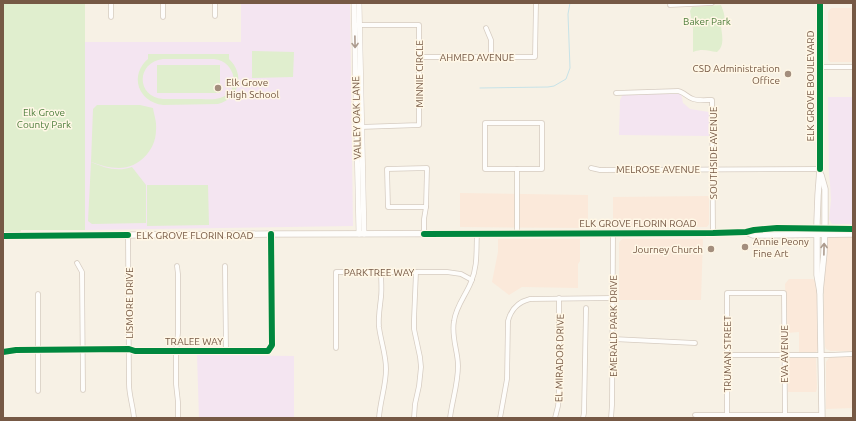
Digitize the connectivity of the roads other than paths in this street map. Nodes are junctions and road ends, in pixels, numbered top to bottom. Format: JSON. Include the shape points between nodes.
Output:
{"nodes":[{"id":1,"x":111,"y":3,"type":"edge"},
{"id":2,"x":163,"y":3,"type":"edge"},
{"id":3,"x":215,"y":3,"type":"edge"},
{"id":4,"x":354,"y":3,"type":"edge"},
{"id":5,"x":360,"y":3,"type":"edge"},
{"id":6,"x":536,"y":3,"type":"edge"},
{"id":7,"x":712,"y":3,"type":"edge"},
{"id":8,"x":820,"y":3,"type":"edge"},
{"id":9,"x":670,"y":4,"type":"dead end"},
{"id":10,"x":215,"y":16,"type":"dead end"},
{"id":11,"x":111,"y":17,"type":"dead end"},
{"id":12,"x":162,"y":17,"type":"dead end"},
{"id":13,"x":354,"y":25,"type":"junction"},
{"id":14,"x":360,"y":25,"type":"junction"},
{"id":15,"x":486,"y":28,"type":"dead end"},
{"id":16,"x":419,"y":57,"type":"junction"},
{"id":17,"x":491,"y":57,"type":"junction"},
{"id":18,"x":820,"y":67,"type":"junction"},
{"id":19,"x":853,"y":67,"type":"edge"},
{"id":20,"x":616,"y":93,"type":"dead end"},
{"id":21,"x":359,"y":127,"type":"junction"},
{"id":22,"x":591,"y":168,"type":"dead end"},
{"id":23,"x":713,"y":169,"type":"junction"},
{"id":24,"x":820,"y":169,"type":"junction"},
{"id":25,"x":518,"y":170,"type":"junction"},
{"id":26,"x":426,"y":208,"type":"junction"},
{"id":27,"x":853,"y":229,"type":"edge"},
{"id":28,"x":817,"y":231,"type":"junction"},
{"id":29,"x":825,"y":232,"type":"junction"},
{"id":30,"x":613,"y":233,"type":"junction"},
{"id":31,"x":713,"y":233,"type":"junction"},
{"id":32,"x":271,"y":234,"type":"junction"},
{"id":33,"x":361,"y":234,"type":"junction"},
{"id":34,"x":424,"y":234,"type":"junction"},
{"id":35,"x":477,"y":234,"type":"junction"},
{"id":36,"x":517,"y":234,"type":"junction"},
{"id":37,"x":853,"y":234,"type":"edge"},
{"id":38,"x":128,"y":235,"type":"junction"},
{"id":39,"x":3,"y":236,"type":"edge"},
{"id":40,"x":78,"y":263,"type":"dead end"},
{"id":41,"x":177,"y":266,"type":"dead end"},
{"id":42,"x":225,"y":266,"type":"dead end"},
{"id":43,"x":381,"y":272,"type":"junction"},
{"id":44,"x":416,"y":272,"type":"junction"},
{"id":45,"x":472,"y":280,"type":"junction"},
{"id":46,"x":820,"y":292,"type":"junction"},
{"id":47,"x":726,"y":293,"type":"joint"},
{"id":48,"x":38,"y":294,"type":"dead end"},
{"id":49,"x":559,"y":298,"type":"junction"},
{"id":50,"x":613,"y":298,"type":"junction"},
{"id":51,"x":586,"y":308,"type":"dead end"},
{"id":52,"x":613,"y":339,"type":"junction"},
{"id":53,"x":695,"y":343,"type":"dead end"},
{"id":54,"x":336,"y":348,"type":"dead end"},
{"id":55,"x":83,"y":349,"type":"junction"},
{"id":56,"x":38,"y":350,"type":"junction"},
{"id":57,"x":129,"y":350,"type":"junction"},
{"id":58,"x":176,"y":351,"type":"junction"},
{"id":59,"x":226,"y":351,"type":"junction"},
{"id":60,"x":3,"y":352,"type":"edge"},
{"id":61,"x":727,"y":354,"type":"junction"},
{"id":62,"x":853,"y":354,"type":"edge"},
{"id":63,"x":784,"y":355,"type":"junction"},
{"id":64,"x":821,"y":355,"type":"junction"},
{"id":65,"x":83,"y":390,"type":"dead end"},
{"id":66,"x":38,"y":391,"type":"dead end"},
{"id":67,"x":727,"y":414,"type":"junction"},
{"id":68,"x":786,"y":414,"type":"junction"},
{"id":69,"x":695,"y":415,"type":"dead end"},
{"id":70,"x":751,"y":416,"type":"edge"},
{"id":71,"x":822,"y":416,"type":"edge"},
{"id":72,"x":134,"y":418,"type":"edge"},
{"id":73,"x":178,"y":418,"type":"edge"},
{"id":74,"x":380,"y":418,"type":"edge"},
{"id":75,"x":414,"y":418,"type":"edge"},
{"id":76,"x":450,"y":418,"type":"edge"},
{"id":77,"x":500,"y":418,"type":"edge"},
{"id":78,"x":555,"y":418,"type":"edge"},
{"id":79,"x":583,"y":418,"type":"edge"},
{"id":80,"x":611,"y":418,"type":"edge"}],
"edges":[{"from":1,"to":11,"type":"street"},
{"from":2,"to":12,"type":"street"},
{"from":3,"to":10,"type":"street"},
{"from":4,"to":13,"type":"street","name":"VALLEY OAK LANE"},
{"from":5,"to":14,"type":"street","name":"VALLEY OAK LANE"},
{"from":6,"to":17,"type":"street","name":"AHMED AVENUE","via":[[535,57]]},
{"from":7,"to":9,"type":"street"},
{"from":8,"to":18,"type":"main road","name":"ELK GROVE BOULEVARD"},
{"from":13,"to":14,"type":"street","name":"MINNIE CIRCLE"},
{"from":13,"to":21,"type":"street","name":"VALLEY OAK LANE","one_way":true},
{"from":14,"to":16,"type":"street","name":"MINNIE CIRCLE","via":[[419,26]]},
{"from":14,"to":21,"type":"street","name":"VALLEY OAK LANE"},
{"from":15,"to":17,"type":"street"},
{"from":16,"to":17,"type":"street","name":"AHMED AVENUE"},
{"from":16,"to":21,"type":"street","name":"MINNIE CIRCLE","via":[[419,125]]},
{"from":18,"to":19,"type":"street"},
{"from":18,"to":24,"type":"main road","name":"ELK GROVE BOULEVARD"},
{"from":20,"to":23,"type":"street","name":"SOUTHSIDE AVENUE","via":[[678,91],[692,99],[712,100]]},
{"from":21,"to":33,"type":"street","name":"VALLEY OAK LANE"},
{"from":22,"to":23,"type":"street","name":"MELROSE AVENUE"},
{"from":23,"to":24,"type":"street","name":"MELROSE AVENUE"},
{"from":23,"to":31,"type":"street","name":"SOUTHSIDE AVENUE"},
{"from":24,"to":28,"type":"main road","name":"ELK GROVE BOULEVARD"},
{"from":24,"to":29,"type":"main road","name":"ELK GROVE BOULEVARD","via":[[824,189]]},
{"from":25,"to":25,"type":"street","via":[[485,170],[485,123],[542,123],[542,169]]},
{"from":25,"to":36,"type":"street"},
{"from":26,"to":26,"type":"street","via":[[427,168],[387,169],[388,207]]},
{"from":26,"to":34,"type":"street"},
{"from":27,"to":29,"type":"main road","name":"ELK GROVE FLORIN ROAD"},
{"from":28,"to":29,"type":"main road","name":"ELK GROVE FLORIN ROAD"},
{"from":28,"to":31,"type":"main road","name":"ELK GROVE FLORIN ROAD","via":[[767,235],[746,232]]},
{"from":28,"to":46,"type":"main road","name":"ELK GROVE BOULEVARD","via":[[817,276]]},
{"from":29,"to":37,"type":"main road","name":"ELK GROVE FLORIN ROAD"},
{"from":46,"to":29,"type":"main road","name":"ELK GROVE BOULEVARD","one_way":true},
{"from":30,"to":31,"type":"main road","name":"ELK GROVE FLORIN ROAD"},
{"from":30,"to":36,"type":"main road","name":"ELK GROVE FLORIN ROAD"},
{"from":30,"to":50,"type":"street","name":"EMERALD PARK DRIVE"},
{"from":32,"to":33,"type":"main road","name":"ELK GROVE FLORIN ROAD"},
{"from":32,"to":38,"type":"main road","name":"ELK GROVE FLORIN ROAD"},
{"from":32,"to":59,"type":"street","name":"TRALEE WAY","via":[[272,345],[268,351]]},
{"from":33,"to":34,"type":"main road","name":"ELK GROVE FLORIN ROAD"},
{"from":34,"to":35,"type":"main road","name":"ELK GROVE FLORIN ROAD"},
{"from":35,"to":36,"type":"main road","name":"ELK GROVE FLORIN ROAD"},
{"from":35,"to":45,"type":"street","via":[[477,259]]},
{"from":38,"to":39,"type":"main road","name":"ELK GROVE FLORIN ROAD"},
{"from":38,"to":57,"type":"street","name":"LISMORE DRIVE"},
{"from":40,"to":55,"type":"street","via":[[82,272]]},
{"from":41,"to":58,"type":"street"},
{"from":42,"to":59,"type":"street"},
{"from":43,"to":44,"type":"street","name":"PARKTREE WAY"},
{"from":43,"to":54,"type":"street","name":"PARKTREE WAY","via":[[336,272]]},
{"from":43,"to":74,"type":"street","via":[[379,320],[386,370]]},
{"from":44,"to":45,"type":"street","name":"PARKTREE WAY","via":[[452,272]]},
{"from":44,"to":75,"type":"street","via":[[414,329],[421,367]]},
{"from":45,"to":76,"type":"street","via":[[458,306],[454,321],[458,376]]},
{"from":46,"to":64,"type":"main road","name":"ELK GROVE BOULEVARD"},
{"from":47,"to":61,"type":"street","name":"TRUMAN STREET"},
{"from":47,"to":63,"type":"street","name":"EVA AVENUE","via":[[784,293]]},
{"from":48,"to":56,"type":"street"},
{"from":49,"to":50,"type":"street"},
{"from":49,"to":77,"type":"street","via":[[526,300],[510,313],[507,379]]},
{"from":49,"to":78,"type":"street","name":"EL MIRADOR DRIVE","via":[[559,396]]},
{"from":50,"to":52,"type":"street","name":"EMERALD PARK DRIVE"},
{"from":51,"to":79,"type":"street"},
{"from":52,"to":53,"type":"street"},
{"from":52,"to":80,"type":"street","name":"EMERALD PARK DRIVE"},
{"from":55,"to":56,"type":"street","name":"TRALEE WAY"},
{"from":55,"to":57,"type":"street","name":"TRALEE WAY"},
{"from":55,"to":65,"type":"street"},
{"from":56,"to":60,"type":"street","name":"TRALEE WAY"},
{"from":56,"to":66,"type":"street"},
{"from":57,"to":58,"type":"street","name":"TRALEE WAY"},
{"from":57,"to":72,"type":"street","name":"LISMORE DRIVE","via":[[129,384]]},
{"from":58,"to":59,"type":"street","name":"TRALEE WAY"},
{"from":58,"to":73,"type":"street"},
{"from":61,"to":63,"type":"street"},
{"from":61,"to":67,"type":"street","name":"TRUMAN STREET"},
{"from":62,"to":64,"type":"street"},
{"from":63,"to":64,"type":"street"},
{"from":63,"to":68,"type":"street","name":"EVA AVENUE"},
{"from":64,"to":71,"type":"main road","name":"ELK GROVE BOULEVARD"},
{"from":67,"to":69,"type":"street"},
{"from":67,"to":70,"type":"street"},
{"from":68,"to":70,"type":"street"},
{"from":68,"to":71,"type":"street"}]}
